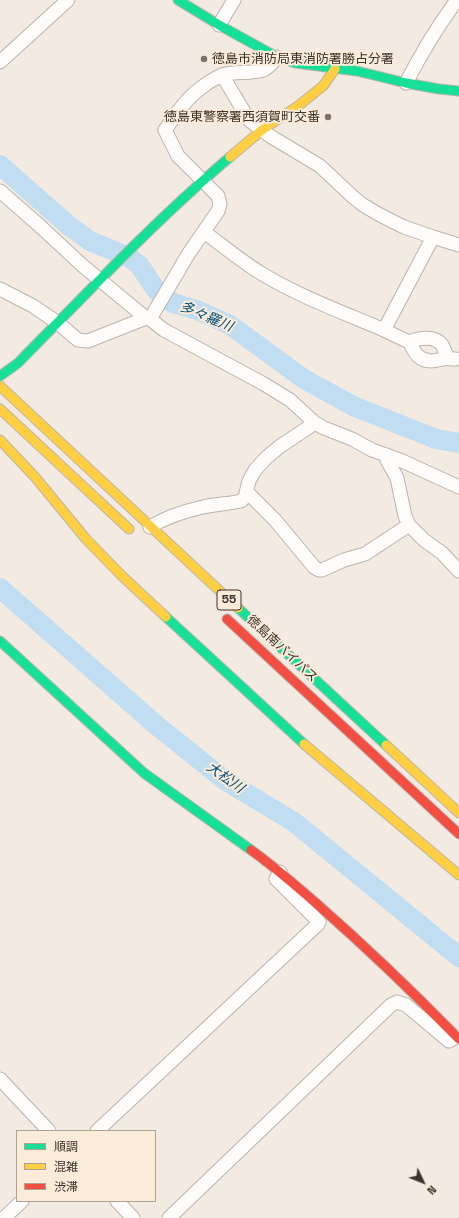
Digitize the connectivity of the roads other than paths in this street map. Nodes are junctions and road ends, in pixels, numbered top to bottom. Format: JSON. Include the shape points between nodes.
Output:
{"nodes":[{"id":1,"x":68,"y":0,"type":"edge"},
{"id":2,"x":178,"y":0,"type":"edge"},
{"id":3,"x":234,"y":0,"type":"edge"},
{"id":4,"x":457,"y":0,"type":"edge"},
{"id":5,"x":219,"y":25,"type":"junction"},
{"id":6,"x":277,"y":57,"type":"junction"},
{"id":7,"x":0,"y":62,"type":"edge"},
{"id":8,"x":334,"y":69,"type":"junction"},
{"id":9,"x":222,"y":75,"type":"junction"},
{"id":10,"x":406,"y":83,"type":"junction"},
{"id":11,"x":459,"y":91,"type":"edge"},
{"id":12,"x":262,"y":130,"type":"junction"},
{"id":13,"x":203,"y":180,"type":"junction"},
{"id":14,"x":0,"y":191,"type":"edge"},
{"id":15,"x":204,"y":232,"type":"junction"},
{"id":16,"x":433,"y":237,"type":"junction"},
{"id":17,"x":459,"y":245,"type":"edge"},
{"id":18,"x":100,"y":281,"type":"junction"},
{"id":19,"x":0,"y":289,"type":"edge"},
{"id":20,"x":148,"y":318,"type":"junction"},
{"id":21,"x":58,"y":323,"type":"junction"},
{"id":22,"x":384,"y":330,"type":"junction"},
{"id":23,"x":409,"y":342,"type":"junction"},
{"id":24,"x":455,"y":359,"type":"edge"},
{"id":25,"x":0,"y":376,"type":"edge"},
{"id":26,"x":0,"y":386,"type":"edge"},
{"id":27,"x":0,"y":409,"type":"edge"},
{"id":28,"x":315,"y":423,"type":"junction"},
{"id":29,"x":0,"y":440,"type":"edge"},
{"id":30,"x":387,"y":455,"type":"junction"},
{"id":31,"x":459,"y":487,"type":"edge"},
{"id":32,"x":247,"y":492,"type":"junction"},
{"id":33,"x":409,"y":525,"type":"junction"},
{"id":34,"x":150,"y":527,"type":"junction"},
{"id":35,"x":135,"y":534,"type":"dead end"},
{"id":36,"x":459,"y":571,"type":"edge"},
{"id":37,"x":222,"y":615,"type":"dead end"},
{"id":38,"x":0,"y":641,"type":"edge"},
{"id":39,"x":459,"y":813,"type":"edge"},
{"id":40,"x":459,"y":834,"type":"edge"},
{"id":41,"x":280,"y":872,"type":"junction"},
{"id":42,"x":459,"y":875,"type":"edge"},
{"id":43,"x":458,"y":1038,"type":"edge"},
{"id":44,"x":0,"y":1079,"type":"edge"},
{"id":45,"x":48,"y":1130,"type":"edge"},
{"id":46,"x":98,"y":1130,"type":"edge"},
{"id":47,"x":21,"y":1202,"type":"edge"},
{"id":48,"x":117,"y":1202,"type":"edge"},
{"id":49,"x":4,"y":1218,"type":"edge"},
{"id":50,"x":133,"y":1218,"type":"edge"},
{"id":51,"x":169,"y":1218,"type":"edge"}],
"edges":[{"from":1,"to":7,"type":"street"},
{"from":2,"to":5,"type":"main road"},
{"from":3,"to":5,"type":"street"},
{"from":4,"to":10,"type":"street","via":[[438,26]]},
{"from":5,"to":6,"type":"main road"},
{"from":6,"to":8,"type":"main road","via":[[295,63]]},
{"from":6,"to":9,"type":"street","via":[[263,70]]},
{"from":8,"to":10,"type":"main road"},
{"from":8,"to":12,"type":"main road","via":[[323,86]]},
{"from":9,"to":12,"type":"street","via":[[249,120]]},
{"from":9,"to":13,"type":"street","via":[[193,95],[165,130],[178,156]]},
{"from":10,"to":11,"type":"main road"},
{"from":12,"to":13,"type":"main road"},
{"from":12,"to":16,"type":"street","via":[[320,166],[363,205],[404,227]]},
{"from":13,"to":15,"type":"street","via":[[218,196],[220,204]]},
{"from":13,"to":18,"type":"main road"},
{"from":14,"to":18,"type":"street"},
{"from":15,"to":20,"type":"street"},
{"from":15,"to":22,"type":"street","via":[[278,283]]},
{"from":16,"to":17,"type":"street"},
{"from":16,"to":22,"type":"street"},
{"from":18,"to":20,"type":"street"},
{"from":18,"to":21,"type":"main road"},
{"from":19,"to":21,"type":"street","via":[[33,306]]},
{"from":20,"to":21,"type":"street","via":[[88,341],[74,338]]},
{"from":20,"to":28,"type":"street","via":[[164,330],[290,400]]},
{"from":21,"to":25,"type":"main road","via":[[18,363]]},
{"from":22,"to":23,"type":"street"},
{"from":23,"to":24,"type":"street","via":[[423,360]]},
{"from":23,"to":24,"type":"street","via":[[417,338],[438,341],[447,356]]},
{"from":26,"to":34,"type":"main road","name":"徳島南バイパス","number":"55"},
{"from":27,"to":35,"type":"main road"},
{"from":28,"to":30,"type":"street"},
{"from":28,"to":32,"type":"street","via":[[266,458],[255,470]]},
{"from":29,"to":42,"type":"main road","via":[[35,477],[86,539],[122,576],[314,752]]},
{"from":30,"to":31,"type":"street"},
{"from":30,"to":33,"type":"street","via":[[397,478]]},
{"from":32,"to":33,"type":"street","via":[[319,570],[364,554]]},
{"from":32,"to":34,"type":"street","via":[[241,501],[203,507],[169,517]]},
{"from":33,"to":36,"type":"street"},
{"from":34,"to":39,"type":"main road","name":"徳島南バイパス","number":"55"},
{"from":37,"to":40,"type":"main road","name":"徳島南バイパス","number":"55"},
{"from":38,"to":41,"type":"main road","via":[[144,773]]},
{"from":41,"to":43,"type":"main road","via":[[411,990]]},
{"from":41,"to":46,"type":"street","via":[[276,879],[319,922],[318,924]]},
{"from":43,"to":51,"type":"street","via":[[449,1041],[406,1005],[397,1002],[391,1005]]},
{"from":44,"to":45,"type":"street"},
{"from":47,"to":49,"type":"street"},
{"from":48,"to":50,"type":"street"}]}
